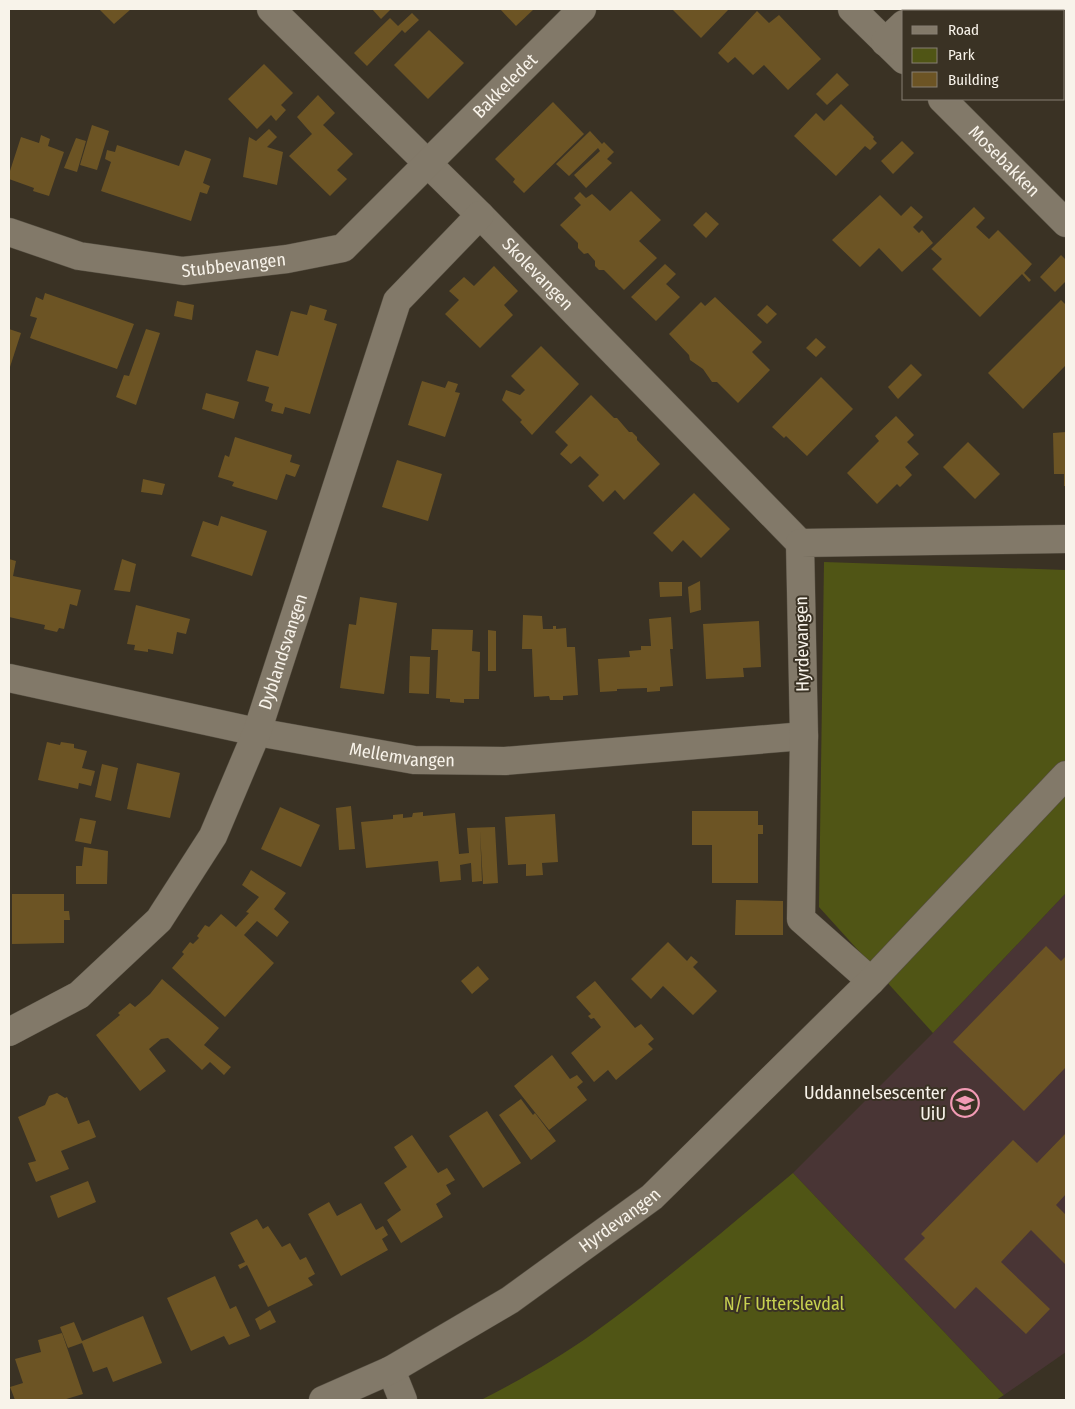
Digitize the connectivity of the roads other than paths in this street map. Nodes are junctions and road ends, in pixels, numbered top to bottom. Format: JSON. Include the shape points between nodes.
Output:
{"nodes":[{"id":1,"x":271,"y":9,"type":"edge"},
{"id":2,"x":582,"y":9,"type":"edge"},
{"id":3,"x":852,"y":9,"type":"edge"},
{"id":4,"x":898,"y":42,"type":"edge"},
{"id":5,"x":943,"y":100,"type":"edge"},
{"id":6,"x":427,"y":163,"type":"junction"},
{"id":7,"x":480,"y":215,"type":"junction"},
{"id":8,"x":1066,"y":223,"type":"edge"},
{"id":9,"x":9,"y":232,"type":"edge"},
{"id":10,"x":1066,"y":539,"type":"edge"},
{"id":11,"x":800,"y":543,"type":"junction"},
{"id":12,"x":9,"y":678,"type":"edge"},
{"id":13,"x":257,"y":732,"type":"junction"},
{"id":14,"x":804,"y":736,"type":"junction"},
{"id":15,"x":1066,"y":775,"type":"edge"},
{"id":16,"x":871,"y":981,"type":"junction"},
{"id":17,"x":9,"y":1032,"type":"edge"},
{"id":18,"x":392,"y":1370,"type":"junction"},
{"id":19,"x":323,"y":1400,"type":"edge"},
{"id":20,"x":403,"y":1400,"type":"edge"}],
"edges":[{"from":1,"to":6,"type":"street","name":"Skolevangen"},
{"from":2,"to":6,"type":"street","name":"Bakkeledet"},
{"from":3,"to":4,"type":"street"},
{"from":5,"to":8,"type":"street","name":"Mosebakken"},
{"from":6,"to":7,"type":"street","name":"Skolevangen"},
{"from":6,"to":9,"type":"street","name":"Stubbevangen","via":[[343,248],[287,258],[183,271],[79,256]]},
{"from":7,"to":11,"type":"street","name":"Skolevangen"},
{"from":7,"to":13,"type":"street","name":"Dyblandsvangen","via":[[397,301]]},
{"from":10,"to":11,"type":"street"},
{"from":11,"to":14,"type":"street","name":"Hyrdevangen"},
{"from":12,"to":13,"type":"street","name":"Mellemvangen"},
{"from":13,"to":14,"type":"street","name":"Mellemvangen","via":[[414,760],[505,760]]},
{"from":13,"to":17,"type":"street","name":"Dyblandsvangen","via":[[213,836],[158,920],[79,995]]},
{"from":14,"to":16,"type":"street","name":"Hyrdevangen","via":[[801,919]]},
{"from":15,"to":16,"type":"street","name":"Hyrdevangen"},
{"from":16,"to":18,"type":"street","name":"Hyrdevangen","via":[[652,1196],[510,1300]]},
{"from":18,"to":19,"type":"street","name":"Hyrdevangen"},
{"from":18,"to":20,"type":"street"}]}
